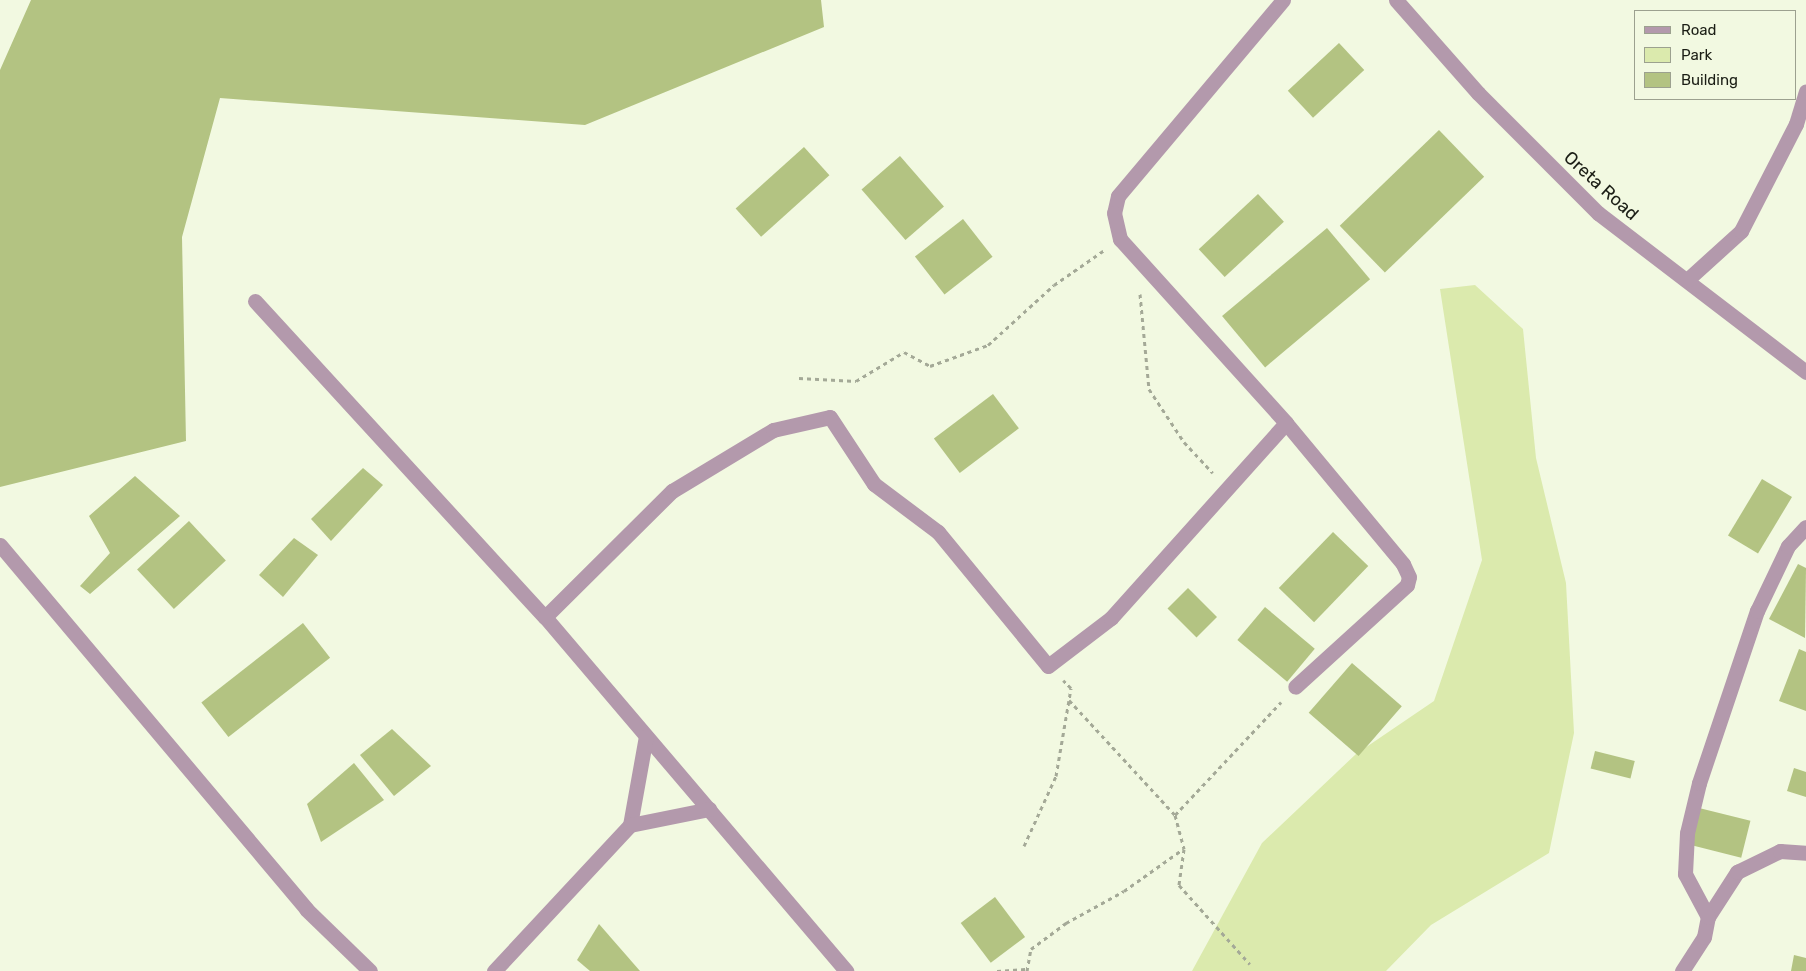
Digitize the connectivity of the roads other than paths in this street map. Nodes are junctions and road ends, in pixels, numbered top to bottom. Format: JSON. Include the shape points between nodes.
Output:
{"nodes":[{"id":1,"x":1284,"y":0,"type":"edge"},
{"id":2,"x":1396,"y":0,"type":"edge"},
{"id":3,"x":1806,"y":92,"type":"edge"},
{"id":4,"x":1687,"y":280,"type":"junction"},
{"id":5,"x":255,"y":301,"type":"dead end"},
{"id":6,"x":1806,"y":372,"type":"edge"},
{"id":7,"x":1286,"y":423,"type":"junction"},
{"id":8,"x":1806,"y":527,"type":"edge"},
{"id":9,"x":0,"y":546,"type":"edge"},
{"id":10,"x":545,"y":617,"type":"junction"},
{"id":11,"x":1295,"y":687,"type":"road end"},
{"id":12,"x":646,"y":736,"type":"junction"},
{"id":13,"x":709,"y":809,"type":"junction"},
{"id":14,"x":630,"y":825,"type":"junction"},
{"id":15,"x":1806,"y":853,"type":"edge"},
{"id":16,"x":1708,"y":917,"type":"junction"},
{"id":17,"x":370,"y":971,"type":"edge"},
{"id":18,"x":494,"y":971,"type":"edge"},
{"id":19,"x":846,"y":971,"type":"edge"},
{"id":20,"x":1682,"y":971,"type":"edge"}],
"edges":[{"from":1,"to":7,"type":"street","via":[[1118,196],[1114,213],[1120,239]]},
{"from":2,"to":4,"type":"street","name":"Oreta Road","via":[[1478,93],[1598,213]]},
{"from":3,"to":4,"type":"street","via":[[1796,124],[1741,231]]},
{"from":4,"to":6,"type":"street","name":"Oreta Road"},
{"from":5,"to":10,"type":"street"},
{"from":7,"to":10,"type":"street","via":[[1111,618],[1048,666],[938,532],[874,484],[830,417],[773,430],[672,491]]},
{"from":7,"to":11,"type":"street","via":[[1403,564],[1409,577],[1408,585]]},
{"from":8,"to":16,"type":"street","via":[[1788,546],[1757,610],[1699,783],[1688,833],[1685,874]]},
{"from":9,"to":17,"type":"street","via":[[306,909]]},
{"from":10,"to":12,"type":"street"},
{"from":12,"to":13,"type":"street"},
{"from":12,"to":14,"type":"street"},
{"from":13,"to":14,"type":"street"},
{"from":13,"to":19,"type":"street"},
{"from":14,"to":18,"type":"street"},
{"from":15,"to":16,"type":"street","via":[[1780,851],[1737,872]]},
{"from":16,"to":20,"type":"street","via":[[1704,937]]}]}
